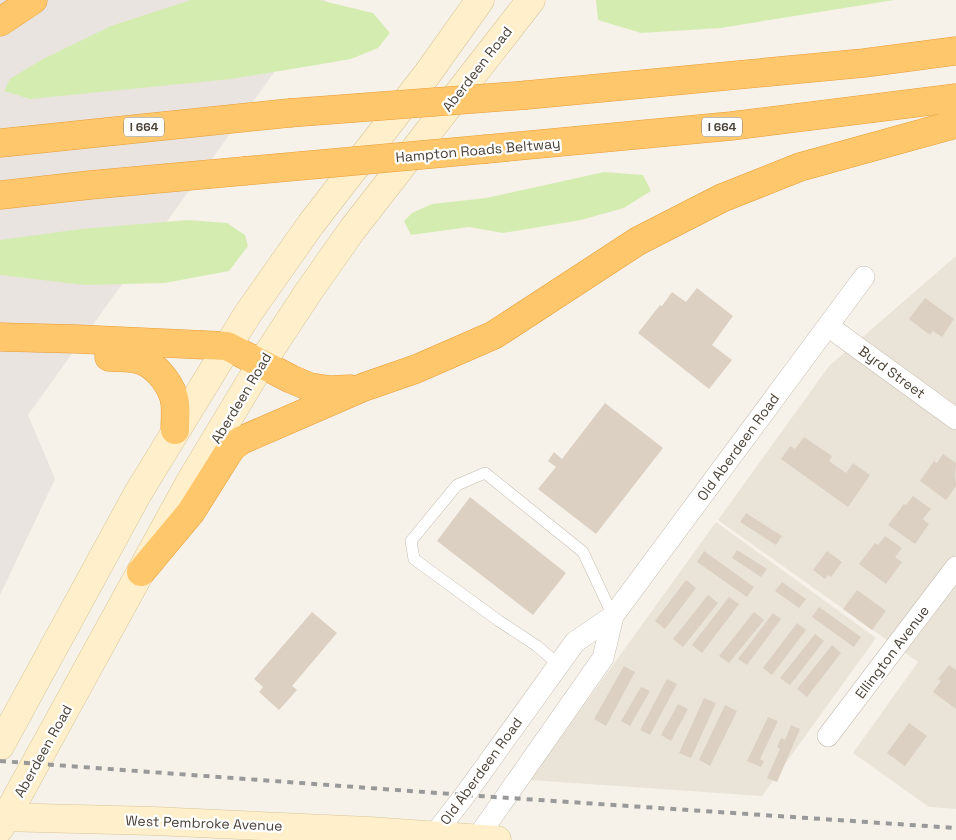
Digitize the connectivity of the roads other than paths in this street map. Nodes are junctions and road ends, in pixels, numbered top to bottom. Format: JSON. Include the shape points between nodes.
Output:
{"nodes":[{"id":1,"x":33,"y":0,"type":"edge"},
{"id":2,"x":480,"y":0,"type":"edge"},
{"id":3,"x":531,"y":0,"type":"edge"},
{"id":4,"x":0,"y":22,"type":"edge"},
{"id":5,"x":956,"y":51,"type":"edge"},
{"id":6,"x":956,"y":98,"type":"edge"},
{"id":7,"x":956,"y":124,"type":"edge"},
{"id":8,"x":0,"y":142,"type":"edge"},
{"id":9,"x":0,"y":195,"type":"edge"},
{"id":10,"x":864,"y":277,"type":"dead end"},
{"id":11,"x":828,"y":326,"type":"junction"},
{"id":12,"x":0,"y":337,"type":"edge"},
{"id":13,"x":227,"y":346,"type":"junction"},
{"id":14,"x":0,"y":349,"type":"edge"},
{"id":15,"x":261,"y":364,"type":"junction"},
{"id":16,"x":364,"y":388,"type":"junction"},
{"id":17,"x":956,"y":419,"type":"edge"},
{"id":18,"x":176,"y":430,"type":"junction"},
{"id":19,"x":956,"y":567,"type":"edge"},
{"id":20,"x":141,"y":572,"type":"junction"},
{"id":21,"x":613,"y":616,"type":"junction"},
{"id":22,"x":559,"y":665,"type":"junction"},
{"id":23,"x":828,"y":736,"type":"dead end"},
{"id":24,"x":0,"y":746,"type":"edge"},
{"id":25,"x":2,"y":821,"type":"edge"},
{"id":26,"x":432,"y":838,"type":"edge"},
{"id":27,"x":483,"y":839,"type":"edge"}],
"edges":[{"from":1,"to":4,"type":"highway"},
{"from":2,"to":13,"type":"main road","via":[[428,73],[310,224]]},
{"from":3,"to":15,"type":"main road","name":"Aberdeen Road","via":[[352,230]]},
{"from":5,"to":8,"type":"highway","number":"I 664","bridge":true,"via":[[864,63],[527,95],[289,113]]},
{"from":6,"to":9,"type":"highway","name":"Hampton Roads Beltway","number":"I 664","bridge":true,"via":[[731,126]]},
{"from":7,"to":16,"type":"highway","via":[[800,167],[722,198],[638,241],[494,334]]},
{"from":10,"to":11,"type":"street","name":"Old Aberdeen Road"},
{"from":11,"to":17,"type":"street","name":"Byrd Street"},
{"from":11,"to":21,"type":"street","name":"Old Aberdeen Road"},
{"from":12,"to":13,"type":"highway"},
{"from":13,"to":15,"type":"highway"},
{"from":13,"to":18,"type":"main road"},
{"from":14,"to":18,"type":"highway","via":[[144,361],[155,368],[171,390]]},
{"from":15,"to":16,"type":"highway","via":[[317,389]]},
{"from":15,"to":20,"type":"main road","name":"Aberdeen Road","via":[[190,482]]},
{"from":16,"to":20,"type":"highway","via":[[262,430],[233,446],[191,512]]},
{"from":18,"to":24,"type":"main road","via":[[138,493]]},
{"from":19,"to":23,"type":"street","name":"Ellington Avenue"},
{"from":20,"to":25,"type":"main road","name":"Aberdeen Road"},
{"from":21,"to":22,"type":"street","name":"Old Aberdeen Road","via":[[575,642]]},
{"from":21,"to":22,"type":"lane","via":[[583,552],[485,473],[457,485],[411,540],[414,559],[538,646]]},
{"from":21,"to":27,"type":"street","name":"Old Aberdeen Road","via":[[603,658]]},
{"from":22,"to":26,"type":"street","name":"Old Aberdeen Road"},
{"from":25,"to":26,"type":"main road","name":"West Pembroke Avenue","via":[[154,821],[369,830]]},
{"from":26,"to":27,"type":"main road","name":"West Pembroke Avenue"}]}
